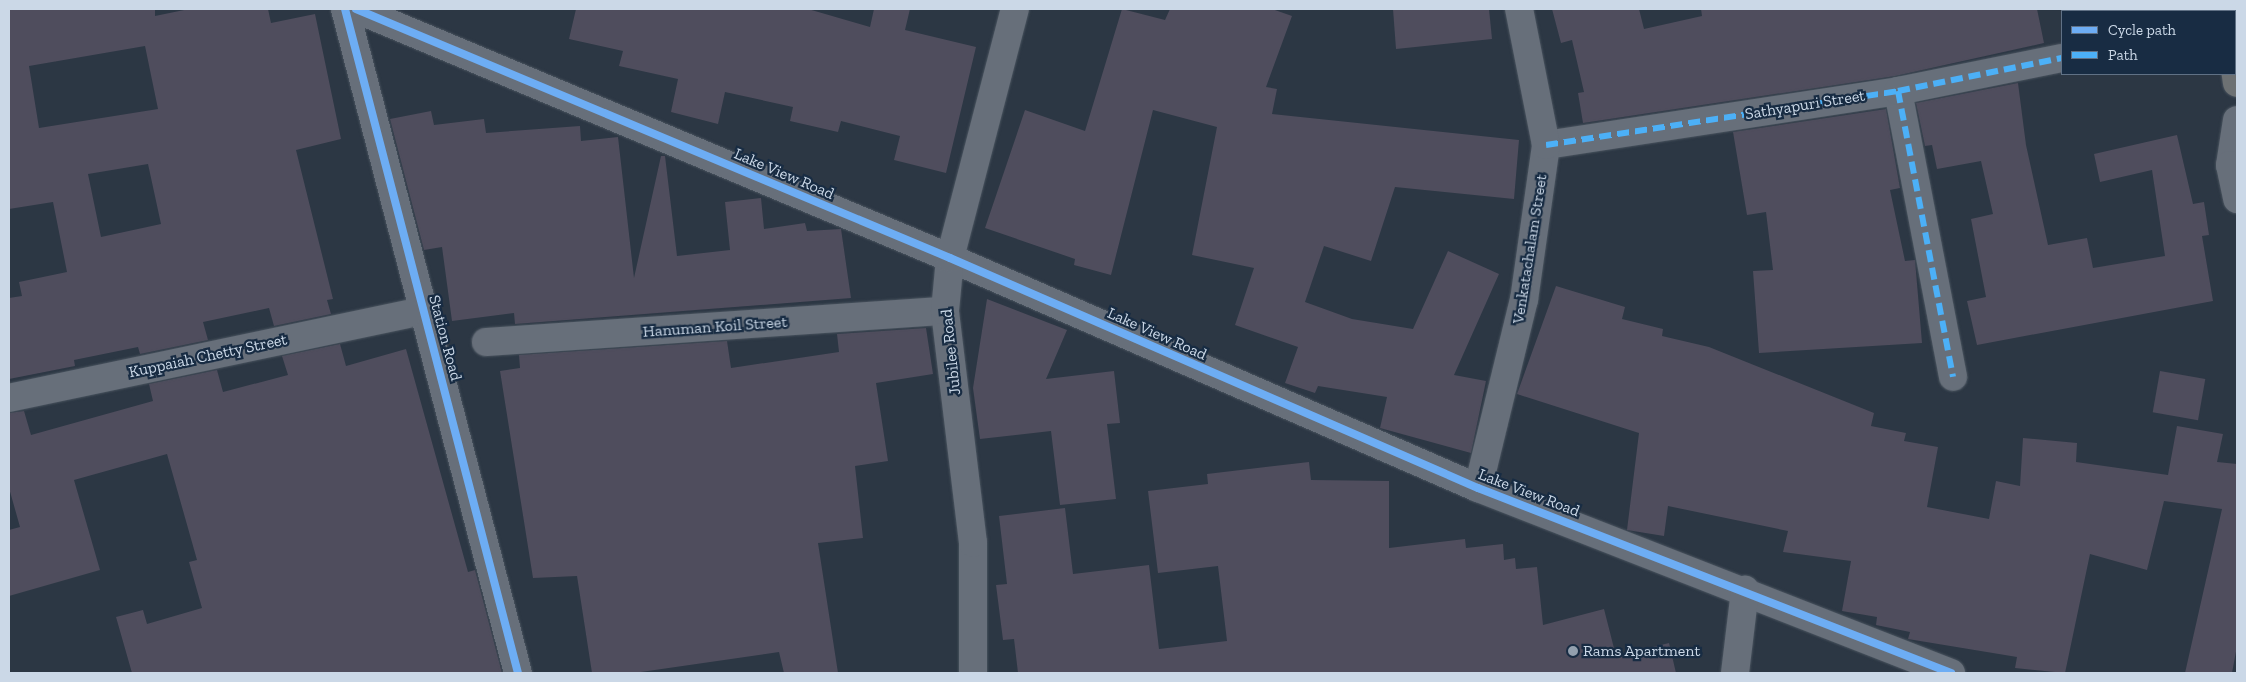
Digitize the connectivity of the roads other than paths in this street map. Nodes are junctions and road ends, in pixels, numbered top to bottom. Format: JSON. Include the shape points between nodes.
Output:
{"nodes":[{"id":1,"x":346,"y":9,"type":"edge"},
{"id":2,"x":356,"y":9,"type":"edge"},
{"id":3,"x":1015,"y":9,"type":"edge"},
{"id":4,"x":1518,"y":9,"type":"edge"},
{"id":5,"x":2061,"y":58,"type":"edge"},
{"id":6,"x":1898,"y":90,"type":"junction"},
{"id":7,"x":2237,"y":120,"type":"edge"},
{"id":8,"x":1546,"y":146,"type":"junction"},
{"id":9,"x":2237,"y":199,"type":"edge"},
{"id":10,"x":950,"y":258,"type":"junction"},
{"id":11,"x":944,"y":311,"type":"junction"},
{"id":12,"x":407,"y":314,"type":"dead end"},
{"id":13,"x":486,"y":342,"type":"dead end"},
{"id":14,"x":1953,"y":377,"type":"dead end"},
{"id":15,"x":9,"y":398,"type":"edge"},
{"id":16,"x":1478,"y":488,"type":"junction"},
{"id":17,"x":1745,"y":590,"type":"junction"},
{"id":18,"x":518,"y":673,"type":"edge"},
{"id":19,"x":973,"y":673,"type":"edge"},
{"id":20,"x":1735,"y":673,"type":"edge"},
{"id":21,"x":1951,"y":673,"type":"edge"}],
"edges":[{"from":1,"to":18,"type":"street","name":"Station Road"},
{"from":2,"to":10,"type":"street","name":"Lake View Road"},
{"from":3,"to":10,"type":"street","name":"Jubilee Road"},
{"from":4,"to":8,"type":"street","name":"Venkatachalam Street"},
{"from":5,"to":6,"type":"street","name":"Sathyapuri Street"},
{"from":6,"to":8,"type":"street","name":"Sathyapuri Street"},
{"from":6,"to":14,"type":"street"},
{"from":7,"to":9,"type":"street","via":[[2230,165]]},
{"from":8,"to":16,"type":"street","name":"Venkatachalam Street","via":[[1524,300]]},
{"from":10,"to":11,"type":"street","name":"Jubilee Road"},
{"from":10,"to":16,"type":"street","name":"Lake View Road"},
{"from":11,"to":13,"type":"street","name":"Hanuman Koil Street"},
{"from":11,"to":19,"type":"street","name":"Jubilee Road","via":[[973,543]]},
{"from":12,"to":15,"type":"street","name":"Kuppaiah Chetty Street"},
{"from":16,"to":17,"type":"street","name":"Lake View Road"},
{"from":17,"to":20,"type":"street"},
{"from":17,"to":21,"type":"street","name":"Lake View Road"}]}
